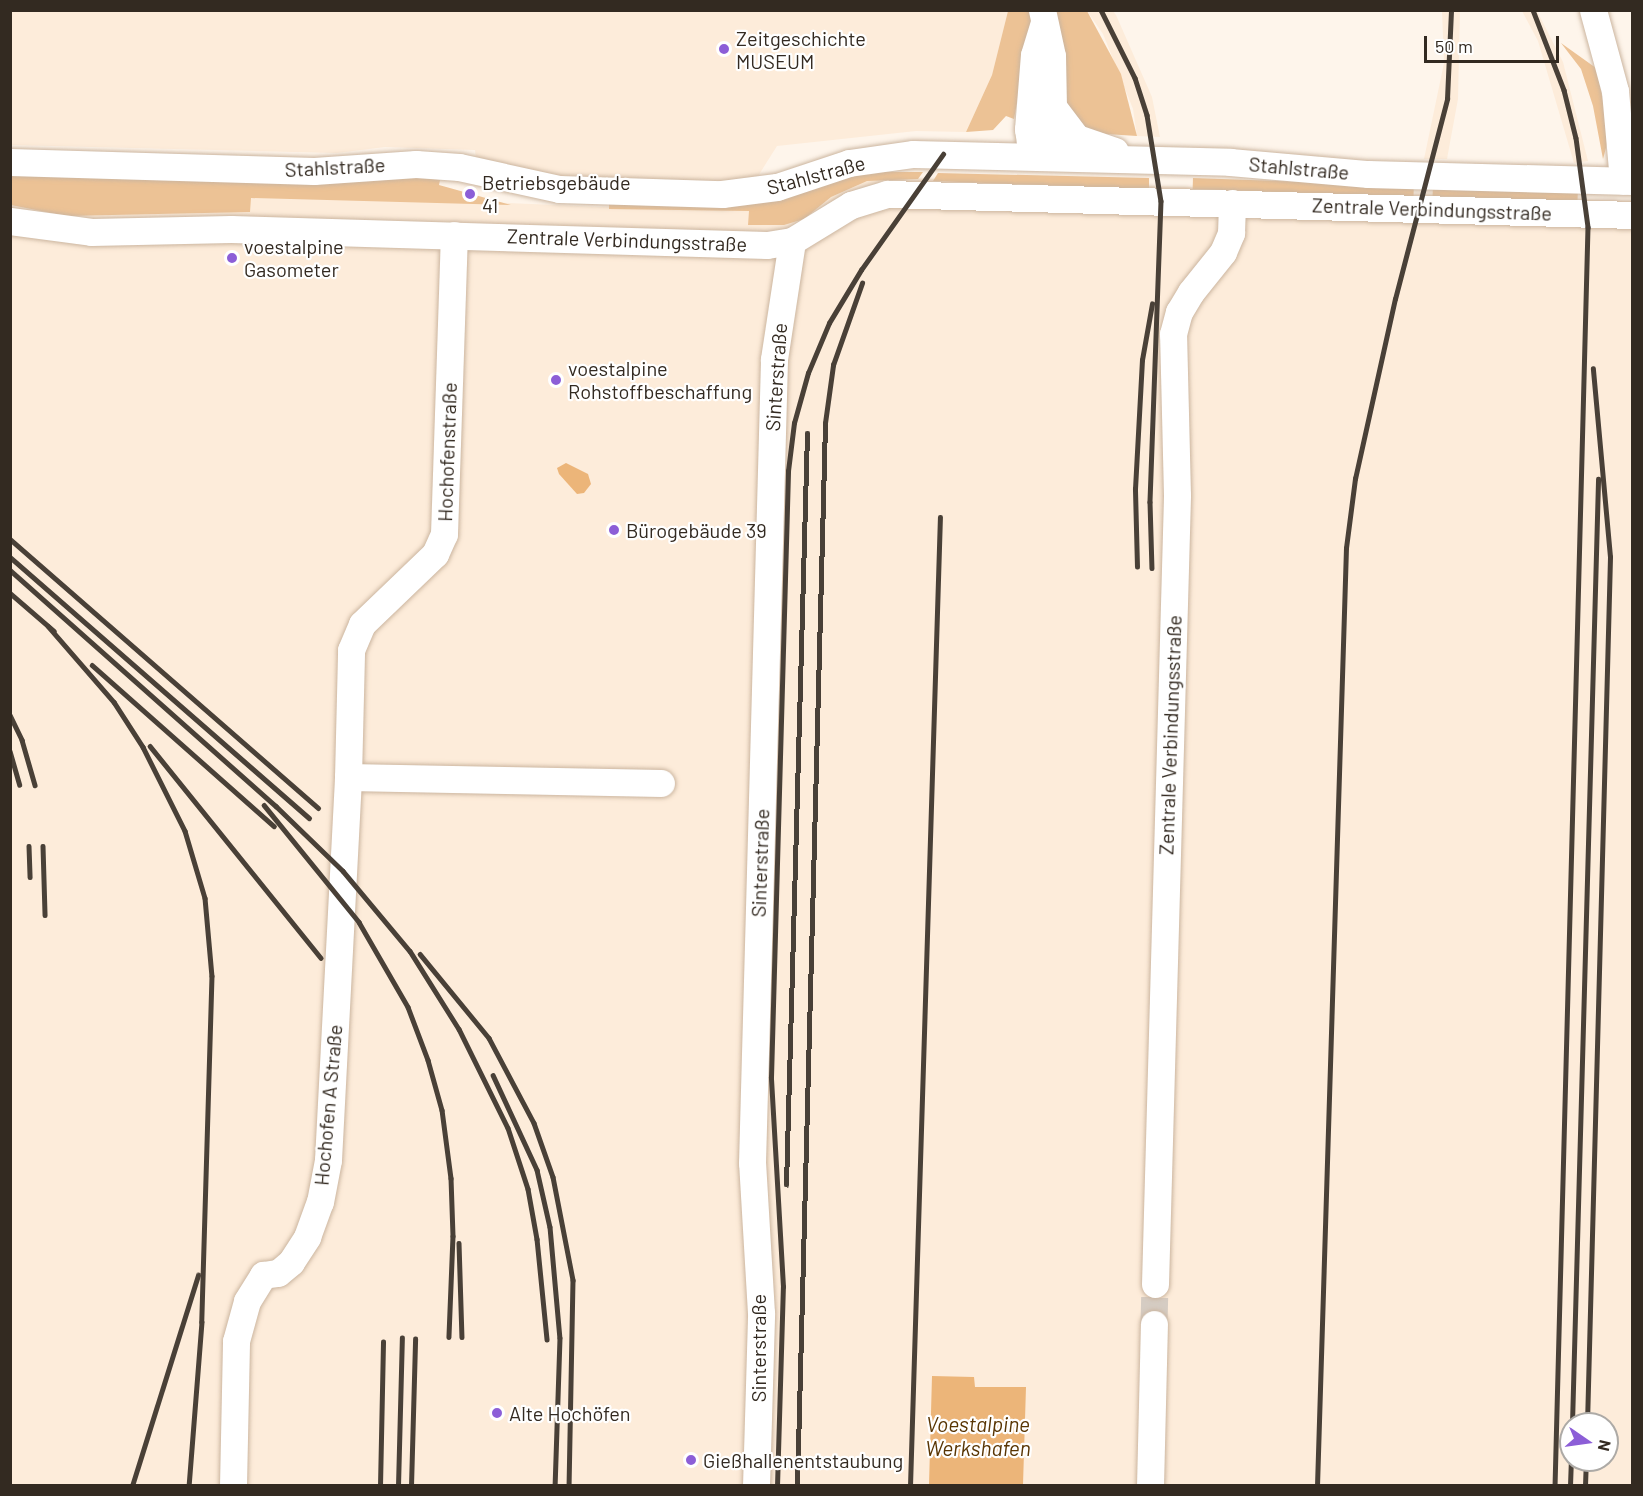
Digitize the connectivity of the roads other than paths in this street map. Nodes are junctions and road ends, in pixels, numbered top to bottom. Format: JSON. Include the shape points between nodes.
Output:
{"nodes":[{"id":1,"x":1593,"y":10,"type":"edge"},
{"id":2,"x":1043,"y":15,"type":"edge"},
{"id":3,"x":1041,"y":105,"type":"junction"},
{"id":4,"x":964,"y":155,"type":"junction"},
{"id":5,"x":1047,"y":157,"type":"junction"},
{"id":6,"x":1142,"y":160,"type":"junction"},
{"id":7,"x":10,"y":162,"type":"edge"},
{"id":8,"x":1628,"y":181,"type":"edge"},
{"id":9,"x":1232,"y":203,"type":"junction"},
{"id":10,"x":1632,"y":214,"type":"edge"},
{"id":11,"x":10,"y":221,"type":"edge"},
{"id":12,"x":454,"y":235,"type":"junction"},
{"id":13,"x":792,"y":241,"type":"junction"},
{"id":14,"x":348,"y":777,"type":"junction"},
{"id":15,"x":661,"y":783,"type":"dead end"},
{"id":16,"x":339,"y":944,"type":"joint"},
{"id":17,"x":1155,"y":1284,"type":"tunnel mouth"},
{"id":18,"x":1154,"y":1323,"type":"tunnel mouth"},
{"id":19,"x":233,"y":1485,"type":"edge"},
{"id":20,"x":756,"y":1485,"type":"edge"},
{"id":21,"x":1150,"y":1485,"type":"edge"}],
"edges":[{"from":1,"to":8,"type":"street","name":"Stahlstraße","via":[[1615,91]]},
{"from":2,"to":3,"type":"street","via":[[1034,55]]},
{"from":3,"to":4,"type":"street","via":[[1003,140]]},
{"from":3,"to":5,"type":"street"},
{"from":3,"to":6,"type":"street","via":[[1077,138]]},
{"from":4,"to":5,"type":"street","name":"Stahlstraße"},
{"from":4,"to":7,"type":"street","name":"Stahlstraße","via":[[889,156],[849,163],[777,187],[722,194],[559,189],[459,167],[416,164],[314,171]]},
{"from":5,"to":6,"type":"street","name":"Stahlstraße"},
{"from":6,"to":8,"type":"street","name":"Stahlstraße","via":[[1368,174]]},
{"from":9,"to":10,"type":"street","name":"Zentrale Verbindungsstraße"},
{"from":9,"to":13,"type":"street","name":"Zentrale Verbindungsstraße","via":[[887,194],[851,205]]},
{"from":9,"to":17,"type":"street","name":"Zentrale Verbindungsstraße","via":[[1231,233],[1223,252],[1185,302],[1173,334],[1177,495]]},
{"from":11,"to":12,"type":"street","name":"Zentrale Verbindungsstraße","via":[[91,232],[201,228]]},
{"from":12,"to":13,"type":"street","name":"Zentrale Verbindungsstraße","via":[[767,244]]},
{"from":12,"to":14,"type":"street","name":"Hochofenstraße","via":[[444,534],[435,554],[355,635],[351,650]]},
{"from":13,"to":20,"type":"street","name":"Sinterstraße","via":[[773,383],[752,1163],[761,1313]]},
{"from":14,"to":15,"type":"street"},
{"from":14,"to":16,"type":"street","name":"Hochofenstraße"},
{"from":16,"to":19,"type":"street","name":"Hochofen A Straße","via":[[327,1160],[320,1202],[308,1237],[291,1262],[278,1273],[263,1275],[247,1301],[236,1341]]},
{"from":18,"to":21,"type":"street"}]}
